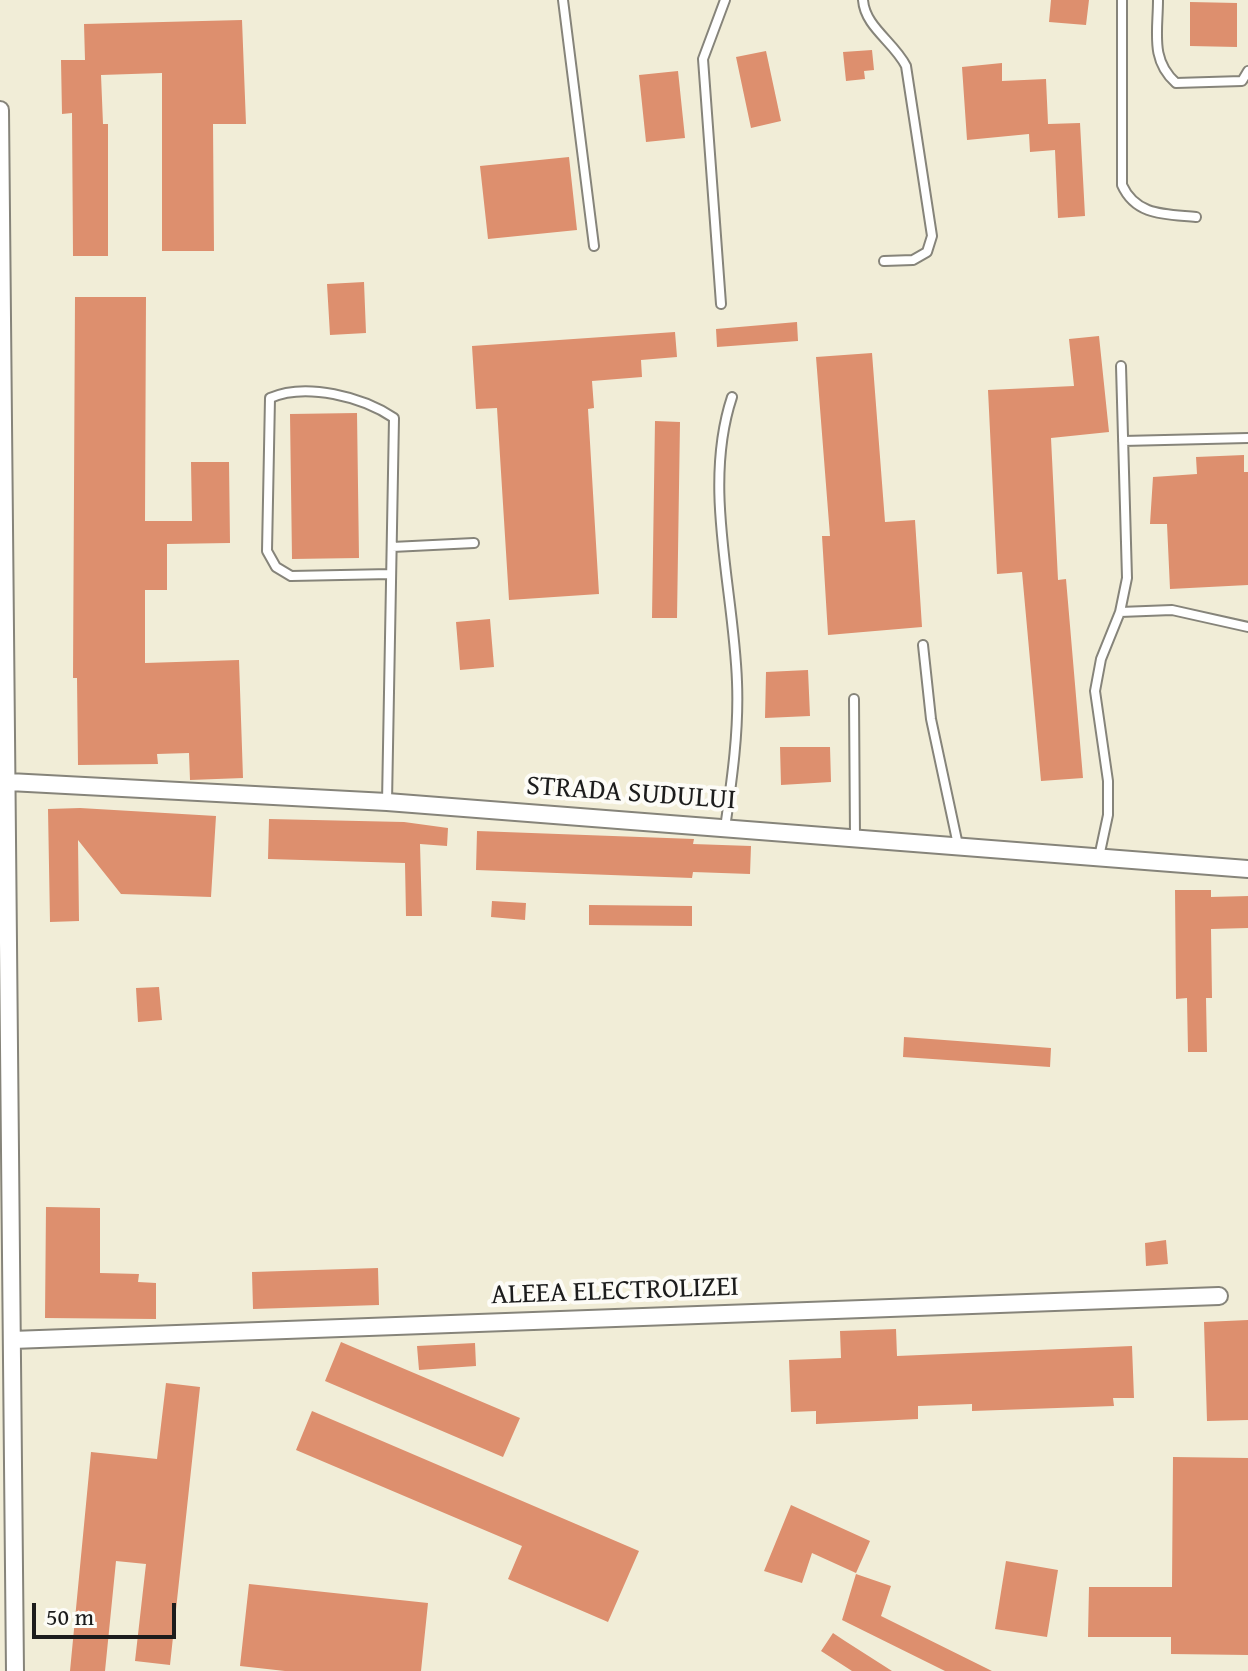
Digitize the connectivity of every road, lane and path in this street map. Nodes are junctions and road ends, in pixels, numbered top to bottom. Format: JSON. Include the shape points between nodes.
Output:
{"nodes":[{"id":1,"x":563,"y":0,"type":"edge"},
{"id":2,"x":725,"y":0,"type":"edge"},
{"id":3,"x":863,"y":0,"type":"edge"},
{"id":4,"x":1122,"y":0,"type":"edge"},
{"id":5,"x":1158,"y":0,"type":"edge"},
{"id":6,"x":1248,"y":71,"type":"edge"},
{"id":7,"x":0,"y":110,"type":"edge"},
{"id":8,"x":1196,"y":217,"type":"dead end"},
{"id":9,"x":594,"y":246,"type":"dead end"},
{"id":10,"x":884,"y":261,"type":"dead end"},
{"id":11,"x":721,"y":304,"type":"dead end"},
{"id":12,"x":1121,"y":366,"type":"dead end"},
{"id":13,"x":732,"y":397,"type":"dead end"},
{"id":14,"x":1248,"y":438,"type":"edge"},
{"id":15,"x":1123,"y":441,"type":"junction"},
{"id":16,"x":474,"y":543,"type":"dead end"},
{"id":17,"x":392,"y":547,"type":"junction"},
{"id":18,"x":391,"y":574,"type":"junction"},
{"id":19,"x":1120,"y":612,"type":"junction"},
{"id":20,"x":1248,"y":627,"type":"edge"},
{"id":21,"x":923,"y":645,"type":"dead end"},
{"id":22,"x":854,"y":699,"type":"dead end"},
{"id":23,"x":9,"y":782,"type":"junction"},
{"id":24,"x":387,"y":802,"type":"junction"},
{"id":25,"x":725,"y":828,"type":"junction"},
{"id":26,"x":855,"y":838,"type":"junction"},
{"id":27,"x":958,"y":845,"type":"junction"},
{"id":28,"x":1099,"y":857,"type":"junction"},
{"id":29,"x":1248,"y":869,"type":"edge"},
{"id":30,"x":1219,"y":1296,"type":"dead end"},
{"id":31,"x":12,"y":1340,"type":"junction"},
{"id":32,"x":15,"y":1671,"type":"edge"}],
"edges":[{"from":1,"to":9,"type":"lane"},
{"from":2,"to":11,"type":"lane","via":[[703,59]]},
{"from":3,"to":10,"type":"lane","via":[[864,12],[906,66],[932,236],[927,252],[913,260]]},
{"from":4,"to":8,"type":"lane","via":[[1122,185],[1129,201],[1149,212]]},
{"from":5,"to":6,"type":"lane","via":[[1161,70],[1176,83],[1242,81]]},
{"from":7,"to":23,"type":"street"},
{"from":12,"to":15,"type":"lane"},
{"from":13,"to":25,"type":"lane","via":[[722,425],[719,464],[737,682],[736,751]]},
{"from":14,"to":15,"type":"lane"},
{"from":15,"to":19,"type":"lane","via":[[1127,578]]},
{"from":16,"to":17,"type":"lane"},
{"from":17,"to":18,"type":"lane"},
{"from":17,"to":18,"type":"lane","via":[[394,418],[347,395],[280,393],[270,398],[267,551],[276,567],[291,576]]},
{"from":18,"to":24,"type":"lane"},
{"from":19,"to":20,"type":"lane","via":[[1172,610]]},
{"from":19,"to":28,"type":"lane","via":[[1095,691],[1108,781]]},
{"from":21,"to":27,"type":"lane","via":[[935,744]]},
{"from":22,"to":26,"type":"lane"},
{"from":23,"to":24,"type":"street","name":"STRADA SUDULUI"},
{"from":23,"to":31,"type":"street"},
{"from":24,"to":25,"type":"street","name":"STRADA SUDULUI"},
{"from":25,"to":26,"type":"street","name":"STRADA SUDULUI"},
{"from":26,"to":27,"type":"street","name":"STRADA SUDULUI"},
{"from":27,"to":28,"type":"street","name":"STRADA SUDULUI"},
{"from":28,"to":29,"type":"street","name":"STRADA SUDULUI"},
{"from":30,"to":31,"type":"street","name":"ALEEA ELECTROLIZEI"},
{"from":31,"to":32,"type":"street"}]}
